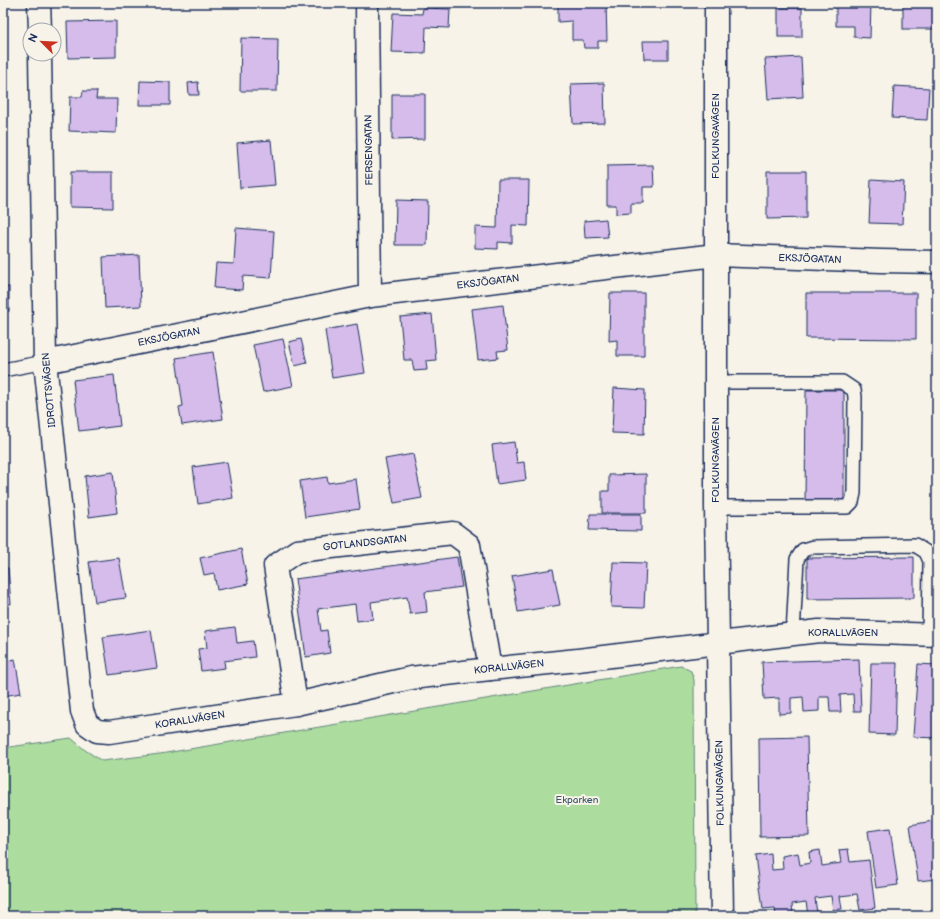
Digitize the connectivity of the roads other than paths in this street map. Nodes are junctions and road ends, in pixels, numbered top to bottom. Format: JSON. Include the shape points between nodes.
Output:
{"nodes":[{"id":1,"x":39,"y":3,"type":"edge"},
{"id":2,"x":367,"y":3,"type":"edge"},
{"id":3,"x":716,"y":3,"type":"edge"},
{"id":4,"x":40,"y":22,"type":"edge"},
{"id":5,"x":40,"y":62,"type":"edge"},
{"id":6,"x":716,"y":255,"type":"junction"},
{"id":7,"x":937,"y":262,"type":"edge"},
{"id":8,"x":370,"y":296,"type":"junction"},
{"id":9,"x":45,"y":362,"type":"junction"},
{"id":10,"x":3,"y":370,"type":"edge"},
{"id":11,"x":716,"y":382,"type":"junction"},
{"id":12,"x":716,"y":507,"type":"junction"},
{"id":13,"x":793,"y":634,"type":"junction"},
{"id":14,"x":933,"y":635,"type":"edge"},
{"id":15,"x":718,"y":644,"type":"junction"},
{"id":16,"x":490,"y":669,"type":"junction"},
{"id":17,"x":296,"y":704,"type":"junction"},
{"id":18,"x":87,"y":724,"type":"joint"},
{"id":19,"x":722,"y":916,"type":"edge"}],
"edges":[{"from":1,"to":4,"type":"street"},
{"from":2,"to":8,"type":"street","name":"FERSENGATAN"},
{"from":3,"to":6,"type":"street","name":"FOLKUNGAVÄGEN"},
{"from":5,"to":9,"type":"street","name":"IDROTTSVÄGEN"},
{"from":6,"to":7,"type":"street","name":"EKSJÖGATAN"},
{"from":6,"to":8,"type":"street","name":"EKSJÖGATAN"},
{"from":6,"to":11,"type":"street","name":"FOLKUNGAVÄGEN"},
{"from":8,"to":9,"type":"street","name":"EKSJÖGATAN"},
{"from":9,"to":10,"type":"lane"},
{"from":9,"to":18,"type":"street","name":"IDROTTSVÄGEN","via":[[82,711]]},
{"from":11,"to":12,"type":"street","name":"FOLKUNGAVÄGEN"},
{"from":11,"to":12,"type":"lane","via":[[842,382],[854,390],[855,397],[854,493],[852,502],[847,507]]},
{"from":12,"to":15,"type":"street","name":"FOLKUNGAVÄGEN"},
{"from":13,"to":14,"type":"street","name":"KORALLVÄGEN","via":[[819,631]]},
{"from":13,"to":14,"type":"lane","via":[[797,559],[803,550],[813,547],[915,545],[926,552],[930,560]]},
{"from":13,"to":15,"type":"street","name":"KORALLVÄGEN"},
{"from":15,"to":16,"type":"street","name":"KORALLVÄGEN"},
{"from":15,"to":19,"type":"street","name":"FOLKUNGAVÄGEN"},
{"from":16,"to":17,"type":"street","name":"KORALLVÄGEN","via":[[411,678]]},
{"from":16,"to":17,"type":"street","name":"GOTLANDSGATAN","via":[[469,545],[453,533],[297,551],[275,566]]},
{"from":17,"to":18,"type":"street","name":"KORALLVÄGEN","via":[[109,732],[98,731]]}]}
